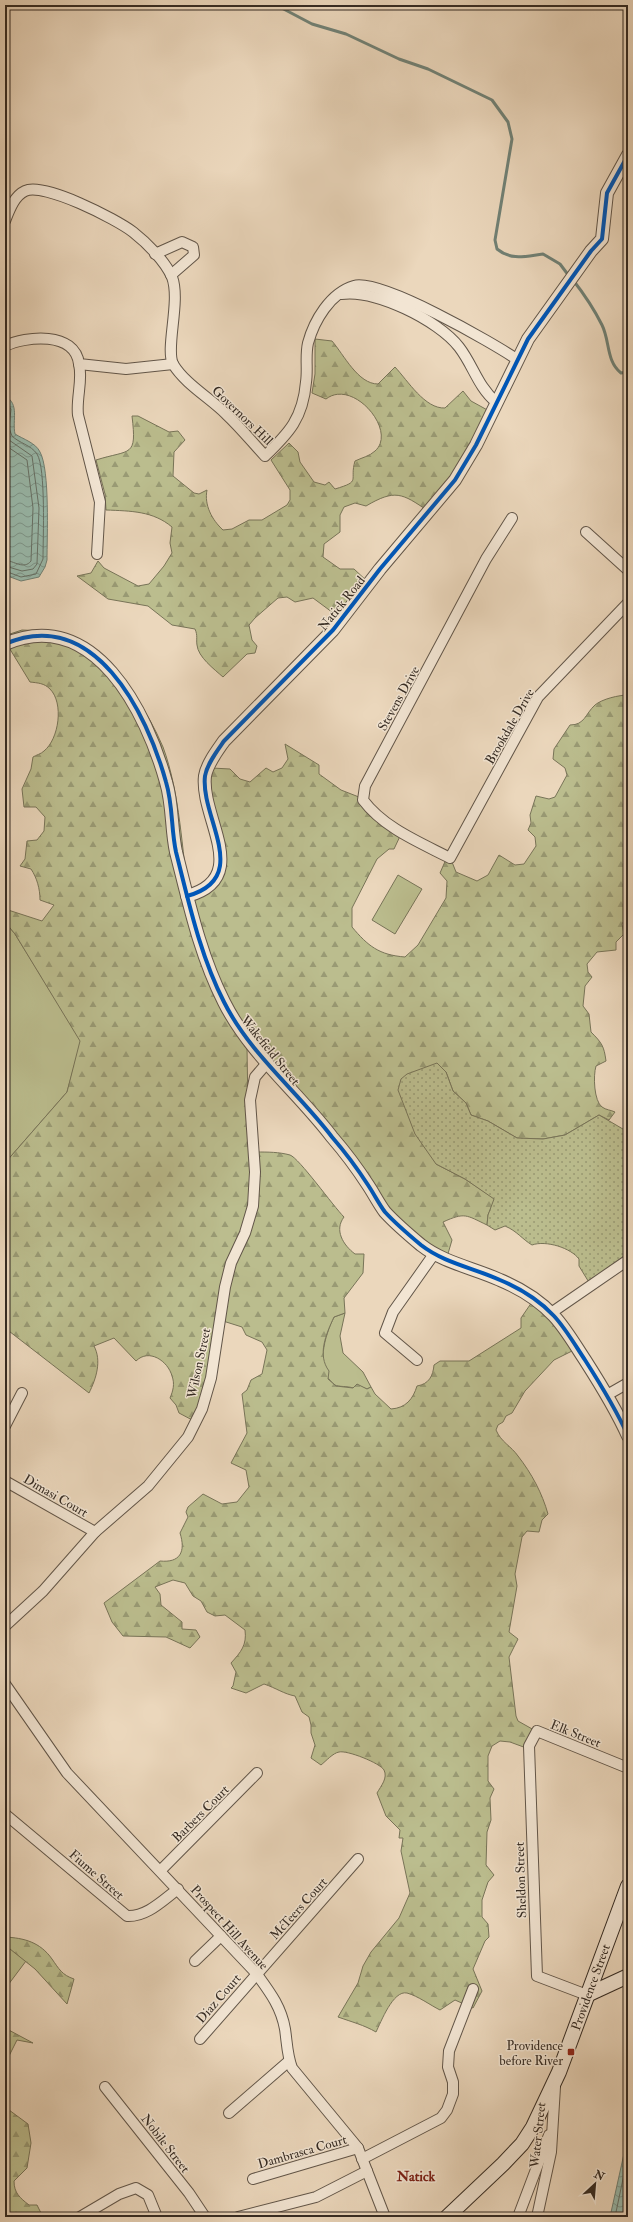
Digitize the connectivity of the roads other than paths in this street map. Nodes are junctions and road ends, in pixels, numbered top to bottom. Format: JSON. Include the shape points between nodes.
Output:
{"nodes":[{"id":1,"x":628,"y":155,"type":"edge"},
{"id":2,"x":5,"y":221,"type":"edge"},
{"id":3,"x":155,"y":254,"type":"junction"},
{"id":4,"x":171,"y":275,"type":"junction"},
{"id":5,"x":339,"y":295,"type":"junction"},
{"id":6,"x":5,"y":346,"type":"edge"},
{"id":7,"x":518,"y":360,"type":"junction"},
{"id":8,"x":79,"y":364,"type":"junction"},
{"id":9,"x":173,"y":364,"type":"junction"},
{"id":10,"x":496,"y":402,"type":"junction"},
{"id":11,"x":512,"y":518,"type":"dead end"},
{"id":12,"x":586,"y":532,"type":"dead end"},
{"id":13,"x":97,"y":554,"type":"dead end"},
{"id":14,"x":628,"y":570,"type":"edge"},
{"id":15,"x":628,"y":603,"type":"edge"},
{"id":16,"x":5,"y":644,"type":"edge"},
{"id":17,"x":450,"y":858,"type":"joint"},
{"id":18,"x":187,"y":896,"type":"junction"},
{"id":19,"x":267,"y":1063,"type":"junction"},
{"id":20,"x":434,"y":1254,"type":"junction"},
{"id":21,"x":628,"y":1260,"type":"edge"},
{"id":22,"x":551,"y":1313,"type":"junction"},
{"id":23,"x":417,"y":1360,"type":"dead end"},
{"id":24,"x":628,"y":1382,"type":"edge"},
{"id":25,"x":22,"y":1393,"type":"dead end"},
{"id":26,"x":607,"y":1395,"type":"junction"},
{"id":27,"x":5,"y":1426,"type":"edge"},
{"id":28,"x":628,"y":1436,"type":"edge"},
{"id":29,"x":5,"y":1481,"type":"edge"},
{"id":30,"x":95,"y":1532,"type":"junction"},
{"id":31,"x":5,"y":1626,"type":"edge"},
{"id":32,"x":6,"y":1688,"type":"edge"},
{"id":33,"x":537,"y":1731,"type":"joint"},
{"id":34,"x":628,"y":1768,"type":"edge"},
{"id":35,"x":257,"y":1773,"type":"dead end"},
{"id":36,"x":5,"y":1814,"type":"edge"},
{"id":37,"x":358,"y":1860,"type":"dead end"},
{"id":38,"x":161,"y":1870,"type":"junction"},
{"id":39,"x":628,"y":1886,"type":"edge"},
{"id":40,"x":178,"y":1889,"type":"junction"},
{"id":41,"x":221,"y":1936,"type":"junction"},
{"id":42,"x":195,"y":1961,"type":"dead end"},
{"id":43,"x":256,"y":1973,"type":"junction"},
{"id":44,"x":628,"y":1976,"type":"edge"},
{"id":45,"x":473,"y":1989,"type":"dead end"},
{"id":46,"x":587,"y":1995,"type":"junction"},
{"id":47,"x":200,"y":2039,"type":"dead end"},
{"id":48,"x":289,"y":2061,"type":"junction"},
{"id":49,"x":555,"y":2080,"type":"junction"},
{"id":50,"x":105,"y":2087,"type":"dead end"},
{"id":51,"x":229,"y":2113,"type":"dead end"},
{"id":52,"x":552,"y":2128,"type":"junction"},
{"id":53,"x":358,"y":2148,"type":"junction"},
{"id":54,"x":362,"y":2159,"type":"junction"},
{"id":55,"x":367,"y":2171,"type":"junction"},
{"id":56,"x":253,"y":2179,"type":"dead end"},
{"id":57,"x":80,"y":2217,"type":"edge"},
{"id":58,"x":157,"y":2217,"type":"edge"},
{"id":59,"x":205,"y":2217,"type":"edge"},
{"id":60,"x":238,"y":2217,"type":"edge"},
{"id":61,"x":385,"y":2217,"type":"edge"},
{"id":62,"x":447,"y":2217,"type":"edge"},
{"id":63,"x":518,"y":2217,"type":"edge"},
{"id":64,"x":537,"y":2217,"type":"edge"}],
"edges":[{"from":1,"to":7,"type":"street","name":"Natick Road","via":[[607,193],[602,239],[528,339]]},
{"from":2,"to":3,"type":"street","via":[[12,204],[24,192],[37,189],[52,192],[123,225]]},
{"from":3,"to":4,"type":"street"},
{"from":3,"to":4,"type":"street","via":[[182,242],[193,247],[194,255]]},
{"from":4,"to":9,"type":"street","via":[[175,295],[171,356]]},
{"from":5,"to":7,"type":"street","name":"Governors Hill","via":[[363,285],[386,292],[461,326]]},
{"from":5,"to":9,"type":"street","name":"Governors Hill","via":[[320,314],[314,327],[308,345],[305,395],[297,420],[286,435],[264,456],[227,414],[191,384]]},
{"from":5,"to":10,"type":"street","via":[[357,293],[370,296],[414,314],[442,331],[460,348],[480,385]]},
{"from":6,"to":8,"type":"street","via":[[24,339],[57,341],[72,349]]},
{"from":7,"to":10,"type":"street","name":"Natick Road"},
{"from":8,"to":9,"type":"street","via":[[132,369]]},
{"from":8,"to":13,"type":"street","via":[[78,415],[100,502]]},
{"from":10,"to":18,"type":"street","name":"Natick Road","via":[[476,445],[455,480],[380,569],[333,630],[224,741],[215,754],[205,775],[206,798],[219,841],[221,866],[214,882],[201,892]]},
{"from":11,"to":17,"type":"street","name":"Stevens Drive","via":[[486,559],[372,771],[363,796],[363,800],[373,812],[398,831]]},
{"from":12,"to":14,"type":"street"},
{"from":15,"to":17,"type":"street","name":"Brookdale Drive","via":[[538,697]]},
{"from":16,"to":18,"type":"street","name":"Wakefield Street","via":[[34,634],[52,635],[73,641],[90,651],[118,681],[135,705],[167,785],[173,841]]},
{"from":18,"to":19,"type":"street","name":"Wakefield Street","via":[[215,984],[231,1016]]},
{"from":19,"to":20,"type":"street","name":"Wakefield Street","via":[[343,1150],[384,1211],[409,1236]]},
{"from":19,"to":30,"type":"street","name":"Wilson Street","via":[[253,1081],[250,1100],[255,1172],[253,1206],[231,1263],[211,1378],[202,1409],[188,1437],[148,1486]]},
{"from":20,"to":22,"type":"street","name":"Wakefield Street","via":[[502,1280]]},
{"from":20,"to":23,"type":"street","via":[[393,1312],[385,1333]]},
{"from":21,"to":22,"type":"street"},
{"from":22,"to":26,"type":"street","name":"Wakefield Street"},
{"from":24,"to":26,"type":"street"},
{"from":25,"to":27,"type":"street"},
{"from":26,"to":28,"type":"street","name":"Wakefield Street"},
{"from":29,"to":30,"type":"street","name":"Dimasi Court"},
{"from":30,"to":31,"type":"street","name":"Wilson Street","via":[[43,1591]]},
{"from":32,"to":38,"type":"street","name":"Prospect Hill Avenue","via":[[67,1772]]},
{"from":33,"to":34,"type":"street","name":"Elk Street"},
{"from":33,"to":46,"type":"street","name":"Sheldon Street","via":[[529,1746],[537,1976]]},
{"from":35,"to":38,"type":"street","name":"Barbers Court"},
{"from":36,"to":40,"type":"street","name":"Fiume Street","via":[[127,1916],[143,1913]]},
{"from":37,"to":43,"type":"street","name":"McTeers Court"},
{"from":38,"to":40,"type":"street","name":"Prospect Hill Avenue"},
{"from":39,"to":46,"type":"main road","name":"Providence Street"},
{"from":40,"to":41,"type":"street","name":"Prospect Hill Avenue"},
{"from":41,"to":42,"type":"street"},
{"from":41,"to":43,"type":"street","name":"Prospect Hill Avenue"},
{"from":43,"to":47,"type":"street","name":"Diaz Court"},
{"from":43,"to":48,"type":"street","name":"Prospect Hill Avenue","via":[[279,2007]]},
{"from":44,"to":46,"type":"main road"},
{"from":45,"to":54,"type":"street","via":[[449,2051],[448,2067],[454,2089],[447,2110],[441,2118]]},
{"from":46,"to":49,"type":"main road","name":"Providence Street"},
{"from":48,"to":51,"type":"street"},
{"from":48,"to":53,"type":"street","name":"Prospect Hill Avenue","via":[[294,2071]]},
{"from":49,"to":52,"type":"street","name":"Water Street"},
{"from":49,"to":62,"type":"main road","name":"Providence Street","via":[[522,2144]]},
{"from":50,"to":59,"type":"street","name":"Nobile Street"},
{"from":52,"to":63,"type":"street"},
{"from":52,"to":64,"type":"street","name":"Water Street","via":[[551,2152]]},
{"from":53,"to":54,"type":"street","name":"Prospect Hill Avenue"},
{"from":53,"to":56,"type":"street","name":"Dambrasca Court"},
{"from":54,"to":55,"type":"street","name":"Prospect Hill Avenue"},
{"from":55,"to":60,"type":"street","via":[[316,2197]]},
{"from":55,"to":61,"type":"street","name":"Prospect Hill Avenue"},
{"from":57,"to":58,"type":"street","via":[[119,2194],[136,2188],[148,2195]]}]}
